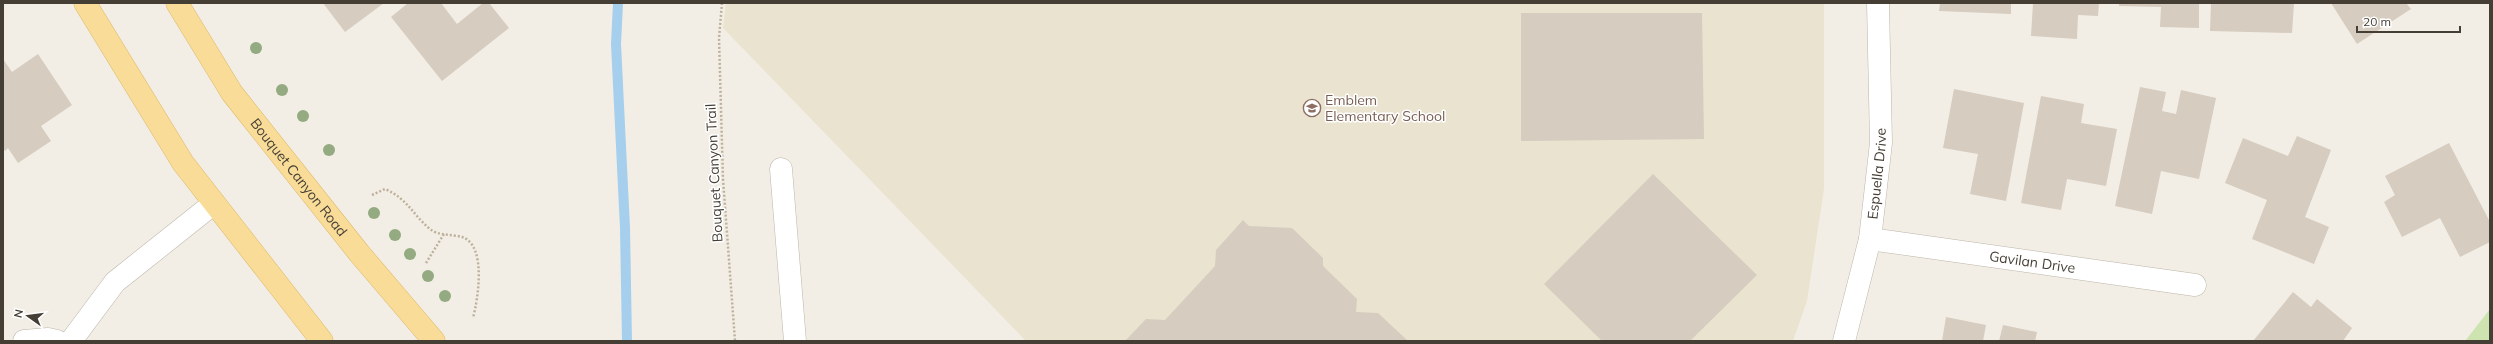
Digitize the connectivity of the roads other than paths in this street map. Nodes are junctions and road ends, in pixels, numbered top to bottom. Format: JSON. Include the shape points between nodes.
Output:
{"nodes":[{"id":1,"x":85,"y":3,"type":"edge"},
{"id":2,"x":177,"y":3,"type":"edge"},
{"id":3,"x":1878,"y":3,"type":"edge"},
{"id":4,"x":781,"y":169,"type":"dead end"},
{"id":5,"x":213,"y":204,"type":"junction"},
{"id":6,"x":1870,"y":240,"type":"junction"},
{"id":7,"x":2195,"y":285,"type":"dead end"},
{"id":8,"x":24,"y":341,"type":"edge"},
{"id":9,"x":57,"y":341,"type":"edge"},
{"id":10,"x":71,"y":341,"type":"edge"},
{"id":11,"x":322,"y":341,"type":"edge"},
{"id":12,"x":434,"y":341,"type":"edge"},
{"id":13,"x":795,"y":341,"type":"edge"},
{"id":14,"x":1844,"y":341,"type":"edge"}],
"edges":[{"from":1,"to":5,"type":"main road","via":[[183,163]]},
{"from":2,"to":12,"type":"main road","name":"Bouquet Canyon Road","via":[[232,93],[359,254]]},
{"from":3,"to":6,"type":"street","name":"Espuella Drive","via":[[1881,142]]},
{"from":4,"to":13,"type":"street"},
{"from":5,"to":10,"type":"street","via":[[116,282]]},
{"from":5,"to":11,"type":"main road"},
{"from":6,"to":7,"type":"street","name":"Gavilan Drive"},
{"from":6,"to":14,"type":"street","name":"Espuella Drive"},
{"from":8,"to":9,"type":"street"}]}
